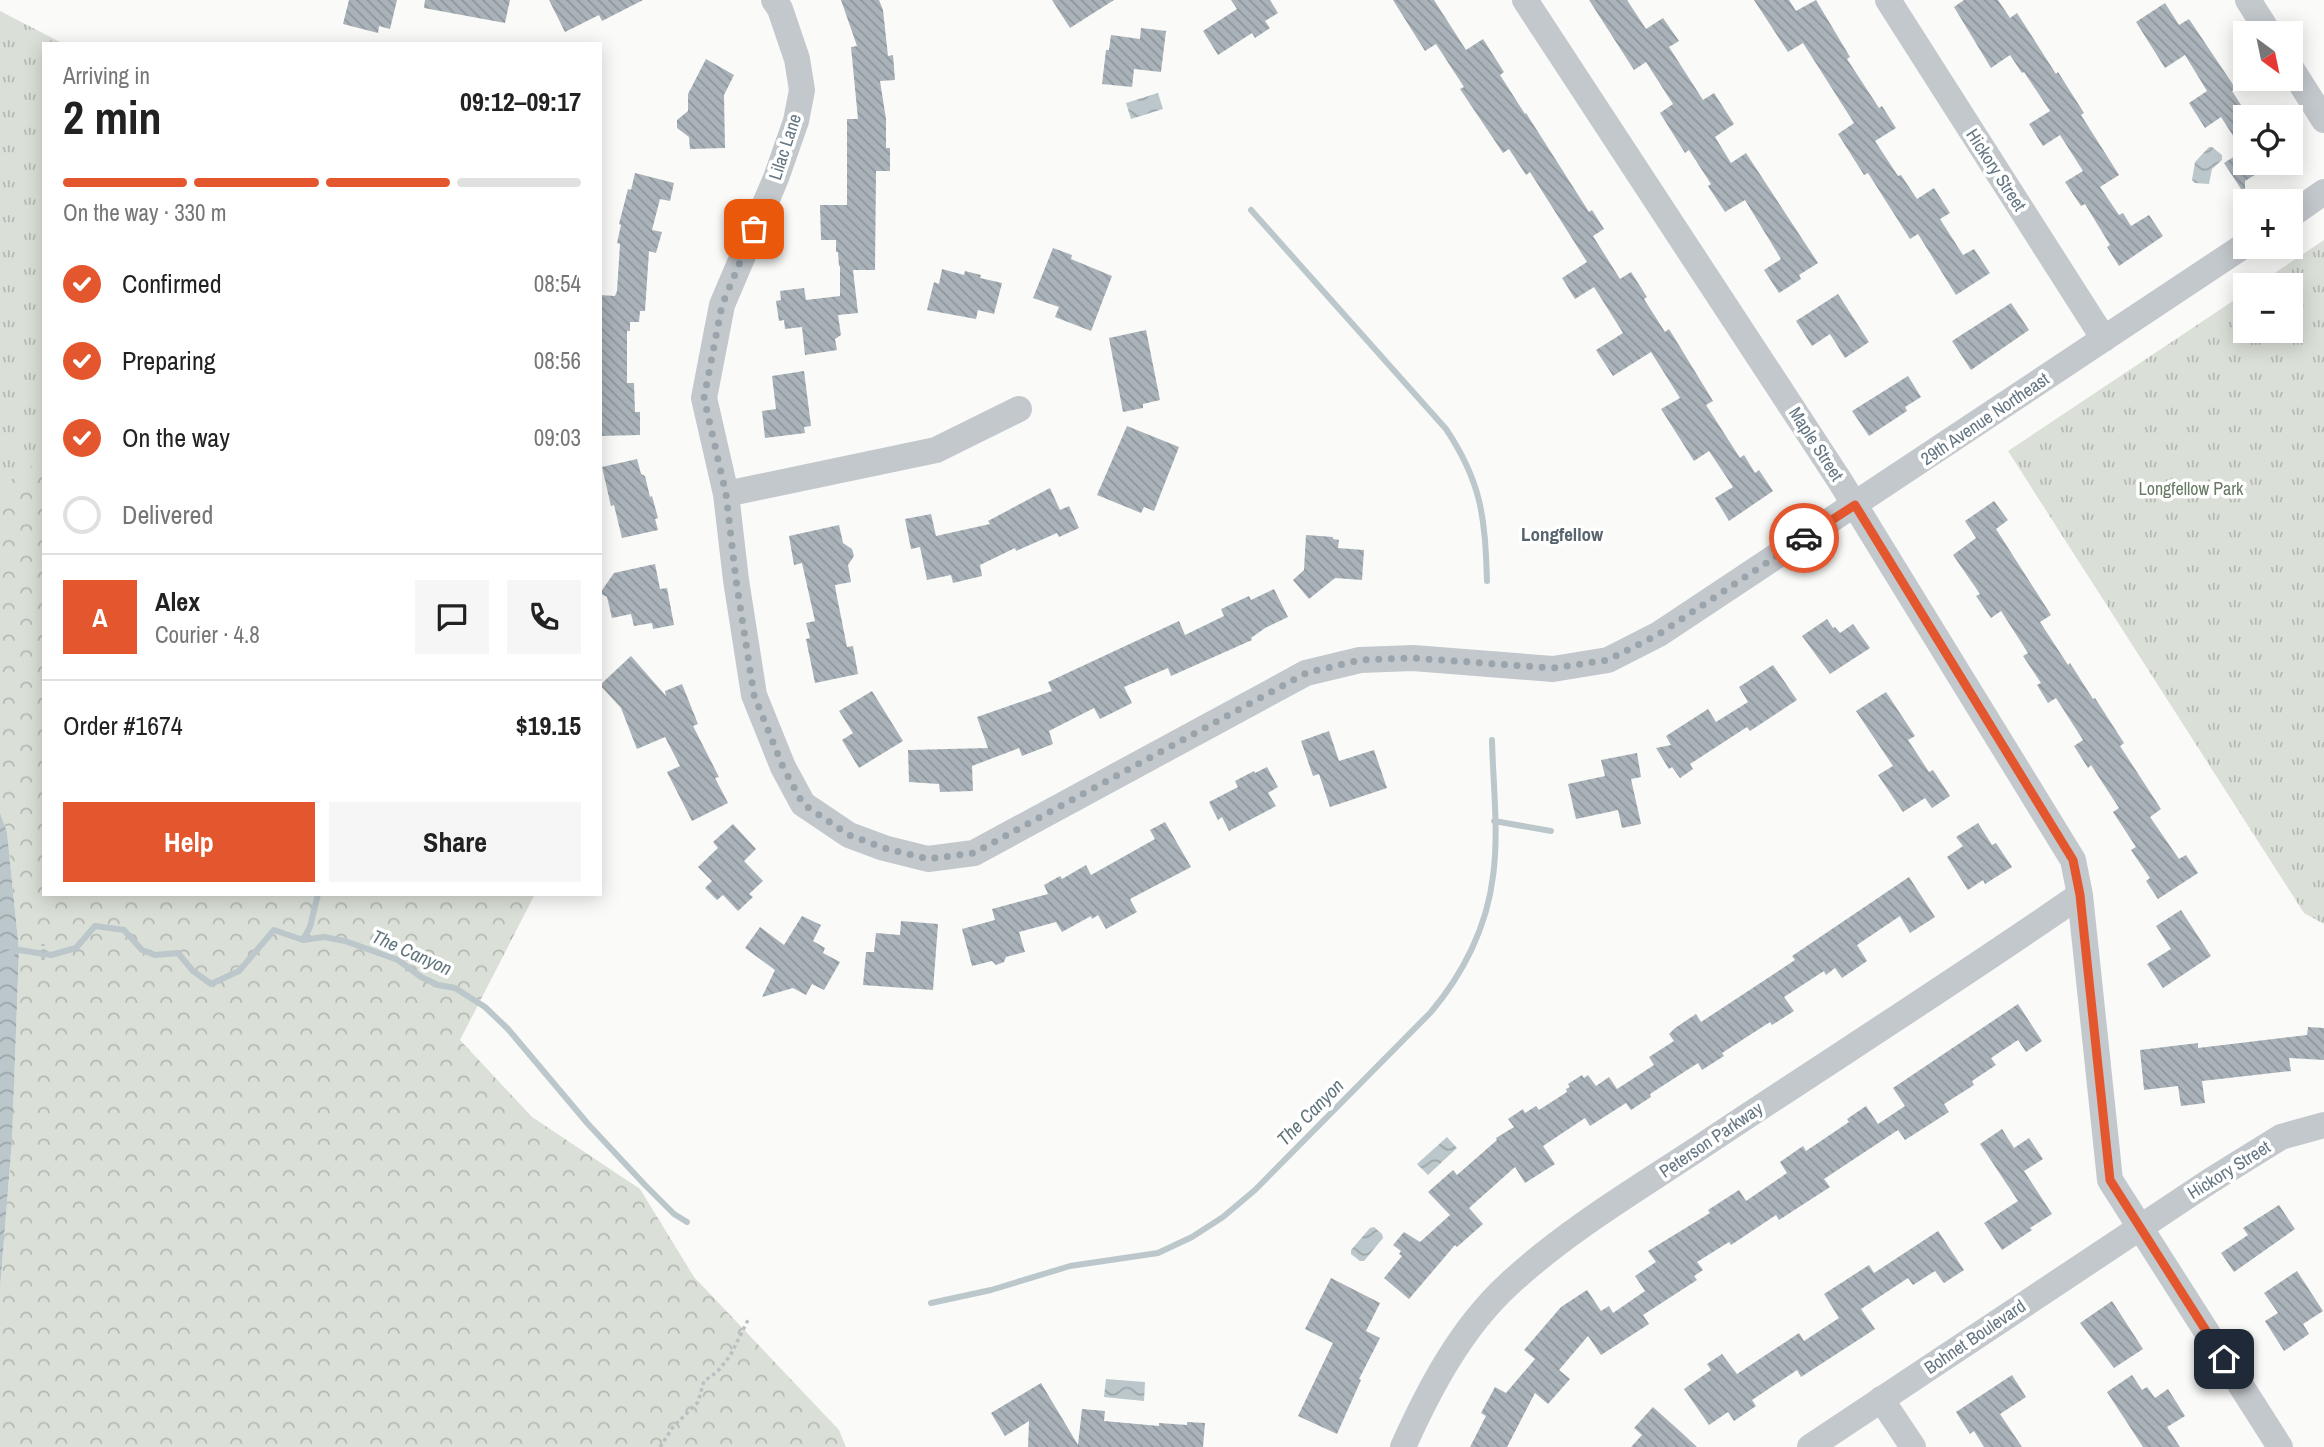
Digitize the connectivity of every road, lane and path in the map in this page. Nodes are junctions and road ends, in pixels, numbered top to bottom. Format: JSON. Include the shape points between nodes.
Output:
{"nodes":[{"id":1,"x":774,"y":0,"type":"edge"},
{"id":2,"x":1525,"y":0,"type":"edge"},
{"id":3,"x":1888,"y":0,"type":"edge"},
{"id":4,"x":2248,"y":0,"type":"edge"},
{"id":5,"x":2261,"y":21,"type":"edge"},
{"id":6,"x":2303,"y":87,"type":"edge"},
{"id":7,"x":2324,"y":120,"type":"edge"},
{"id":8,"x":2324,"y":192,"type":"edge"},
{"id":9,"x":2303,"y":207,"type":"edge"},
{"id":10,"x":2233,"y":253,"type":"edge"},
{"id":11,"x":2104,"y":340,"type":"junction"},
{"id":12,"x":1019,"y":409,"type":"dead end"},
{"id":13,"x":726,"y":494,"type":"junction"},
{"id":14,"x":1855,"y":505,"type":"junction"},
{"id":15,"x":1724,"y":591,"type":"joint"},
{"id":16,"x":2080,"y":895,"type":"junction"},
{"id":17,"x":43,"y":944,"type":"dead end"},
{"id":18,"x":43,"y":960,"type":"dead end"},
{"id":19,"x":2324,"y":1125,"type":"edge"},
{"id":20,"x":2140,"y":1227,"type":"junction"},
{"id":21,"x":748,"y":1320,"type":"dead end"},
{"id":22,"x":1881,"y":1399,"type":"junction"},
{"id":23,"x":660,"y":1447,"type":"edge"},
{"id":24,"x":1403,"y":1447,"type":"edge"},
{"id":25,"x":1810,"y":1447,"type":"edge"},
{"id":26,"x":1913,"y":1447,"type":"edge"},
{"id":27,"x":2280,"y":1447,"type":"edge"}],
"edges":[{"from":1,"to":13,"type":"street","name":"Lilac Lane","via":[[797,59],[802,90],[776,178],[722,305],[715,334],[704,398]]},
{"from":2,"to":14,"type":"street","name":"Maple Street"},
{"from":3,"to":11,"type":"street","name":"Hickory Street"},
{"from":4,"to":5,"type":"street"},
{"from":6,"to":7,"type":"street"},
{"from":8,"to":9,"type":"street"},
{"from":10,"to":11,"type":"street","name":"29th Avenue Northeast"},
{"from":11,"to":14,"type":"street","name":"29th Avenue Northeast"},
{"from":12,"to":13,"type":"street","via":[[936,450]]},
{"from":13,"to":15,"type":"street","name":"Lilac Lane","via":[[754,695],[803,804],[849,835],[928,859],[974,853],[1306,673],[1360,660],[1400,658],[1553,668],[1608,660],[1659,634]]},
{"from":14,"to":15,"type":"street","name":"29th Avenue Northeast"},
{"from":14,"to":16,"type":"street","name":"Maple Street","via":[[2073,860]]},
{"from":16,"to":20,"type":"street","name":"Maple Street","via":[[2110,1180]]},
{"from":16,"to":24,"type":"street","name":"Peterson Parkway","via":[[1599,1214],[1508,1285],[1470,1328],[1441,1371]]},
{"from":17,"to":18,"type":"path"},
{"from":19,"to":20,"type":"street","name":"Hickory Street","via":[[2281,1137]]},
{"from":20,"to":22,"type":"street","name":"Bohnet Boulevard"},
{"from":20,"to":27,"type":"street","name":"Maple Street"},
{"from":21,"to":23,"type":"path","via":[[730,1356],[704,1381],[698,1402]]},
{"from":22,"to":25,"type":"street","name":"Bohnet Boulevard"},
{"from":22,"to":26,"type":"street"}]}
